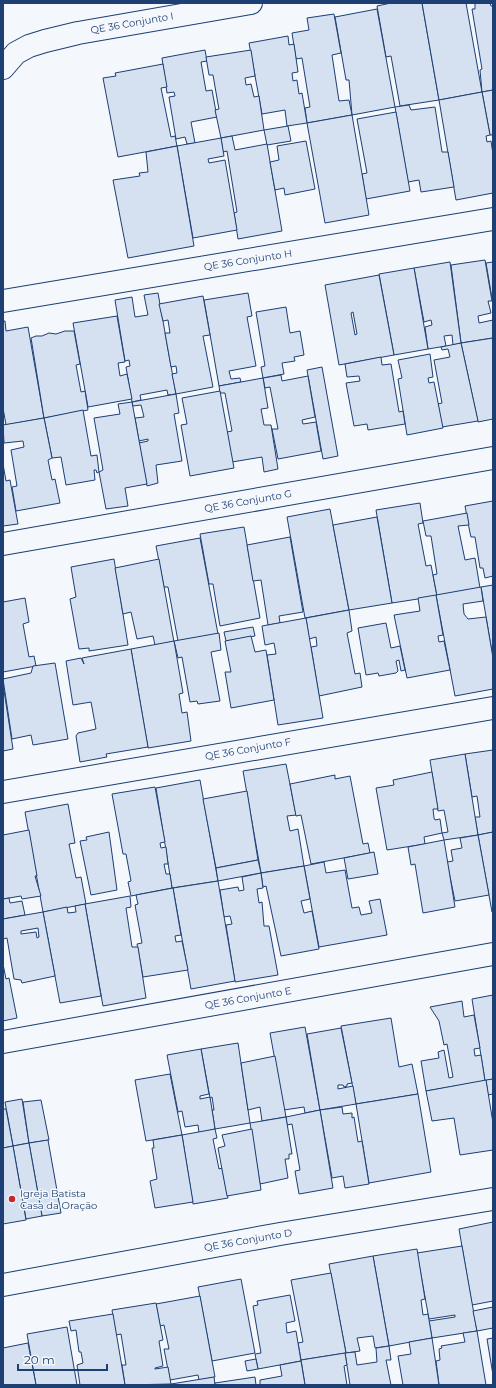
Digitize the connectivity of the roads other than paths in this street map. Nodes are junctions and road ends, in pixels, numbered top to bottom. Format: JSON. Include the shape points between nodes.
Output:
{"nodes":[{"id":1,"x":251,"y":3,"type":"edge"},
{"id":2,"x":10,"y":60,"type":"edge"},
{"id":3,"x":493,"y":219,"type":"edge"},
{"id":4,"x":3,"y":301,"type":"edge"},
{"id":5,"x":493,"y":458,"type":"edge"},
{"id":6,"x":3,"y":544,"type":"edge"},
{"id":7,"x":493,"y":708,"type":"edge"},
{"id":8,"x":3,"y":792,"type":"edge"},
{"id":9,"x":493,"y":954,"type":"edge"},
{"id":10,"x":3,"y":1042,"type":"edge"},
{"id":11,"x":493,"y":1199,"type":"edge"},
{"id":12,"x":3,"y":1285,"type":"edge"}],
"edges":[{"from":1,"to":2,"type":"street","name":"QE 36 Conjunto I","via":[[78,32],[34,44]]},
{"from":3,"to":4,"type":"street","name":"QE 36 Conjunto H"},
{"from":5,"to":6,"type":"street","name":"QE 36 Conjunto G"},
{"from":7,"to":8,"type":"street","name":"QE 36 Conjunto F"},
{"from":9,"to":10,"type":"street","name":"QE 36 Conjunto E"},
{"from":11,"to":12,"type":"street","name":"QE 36 Conjunto D"}]}
